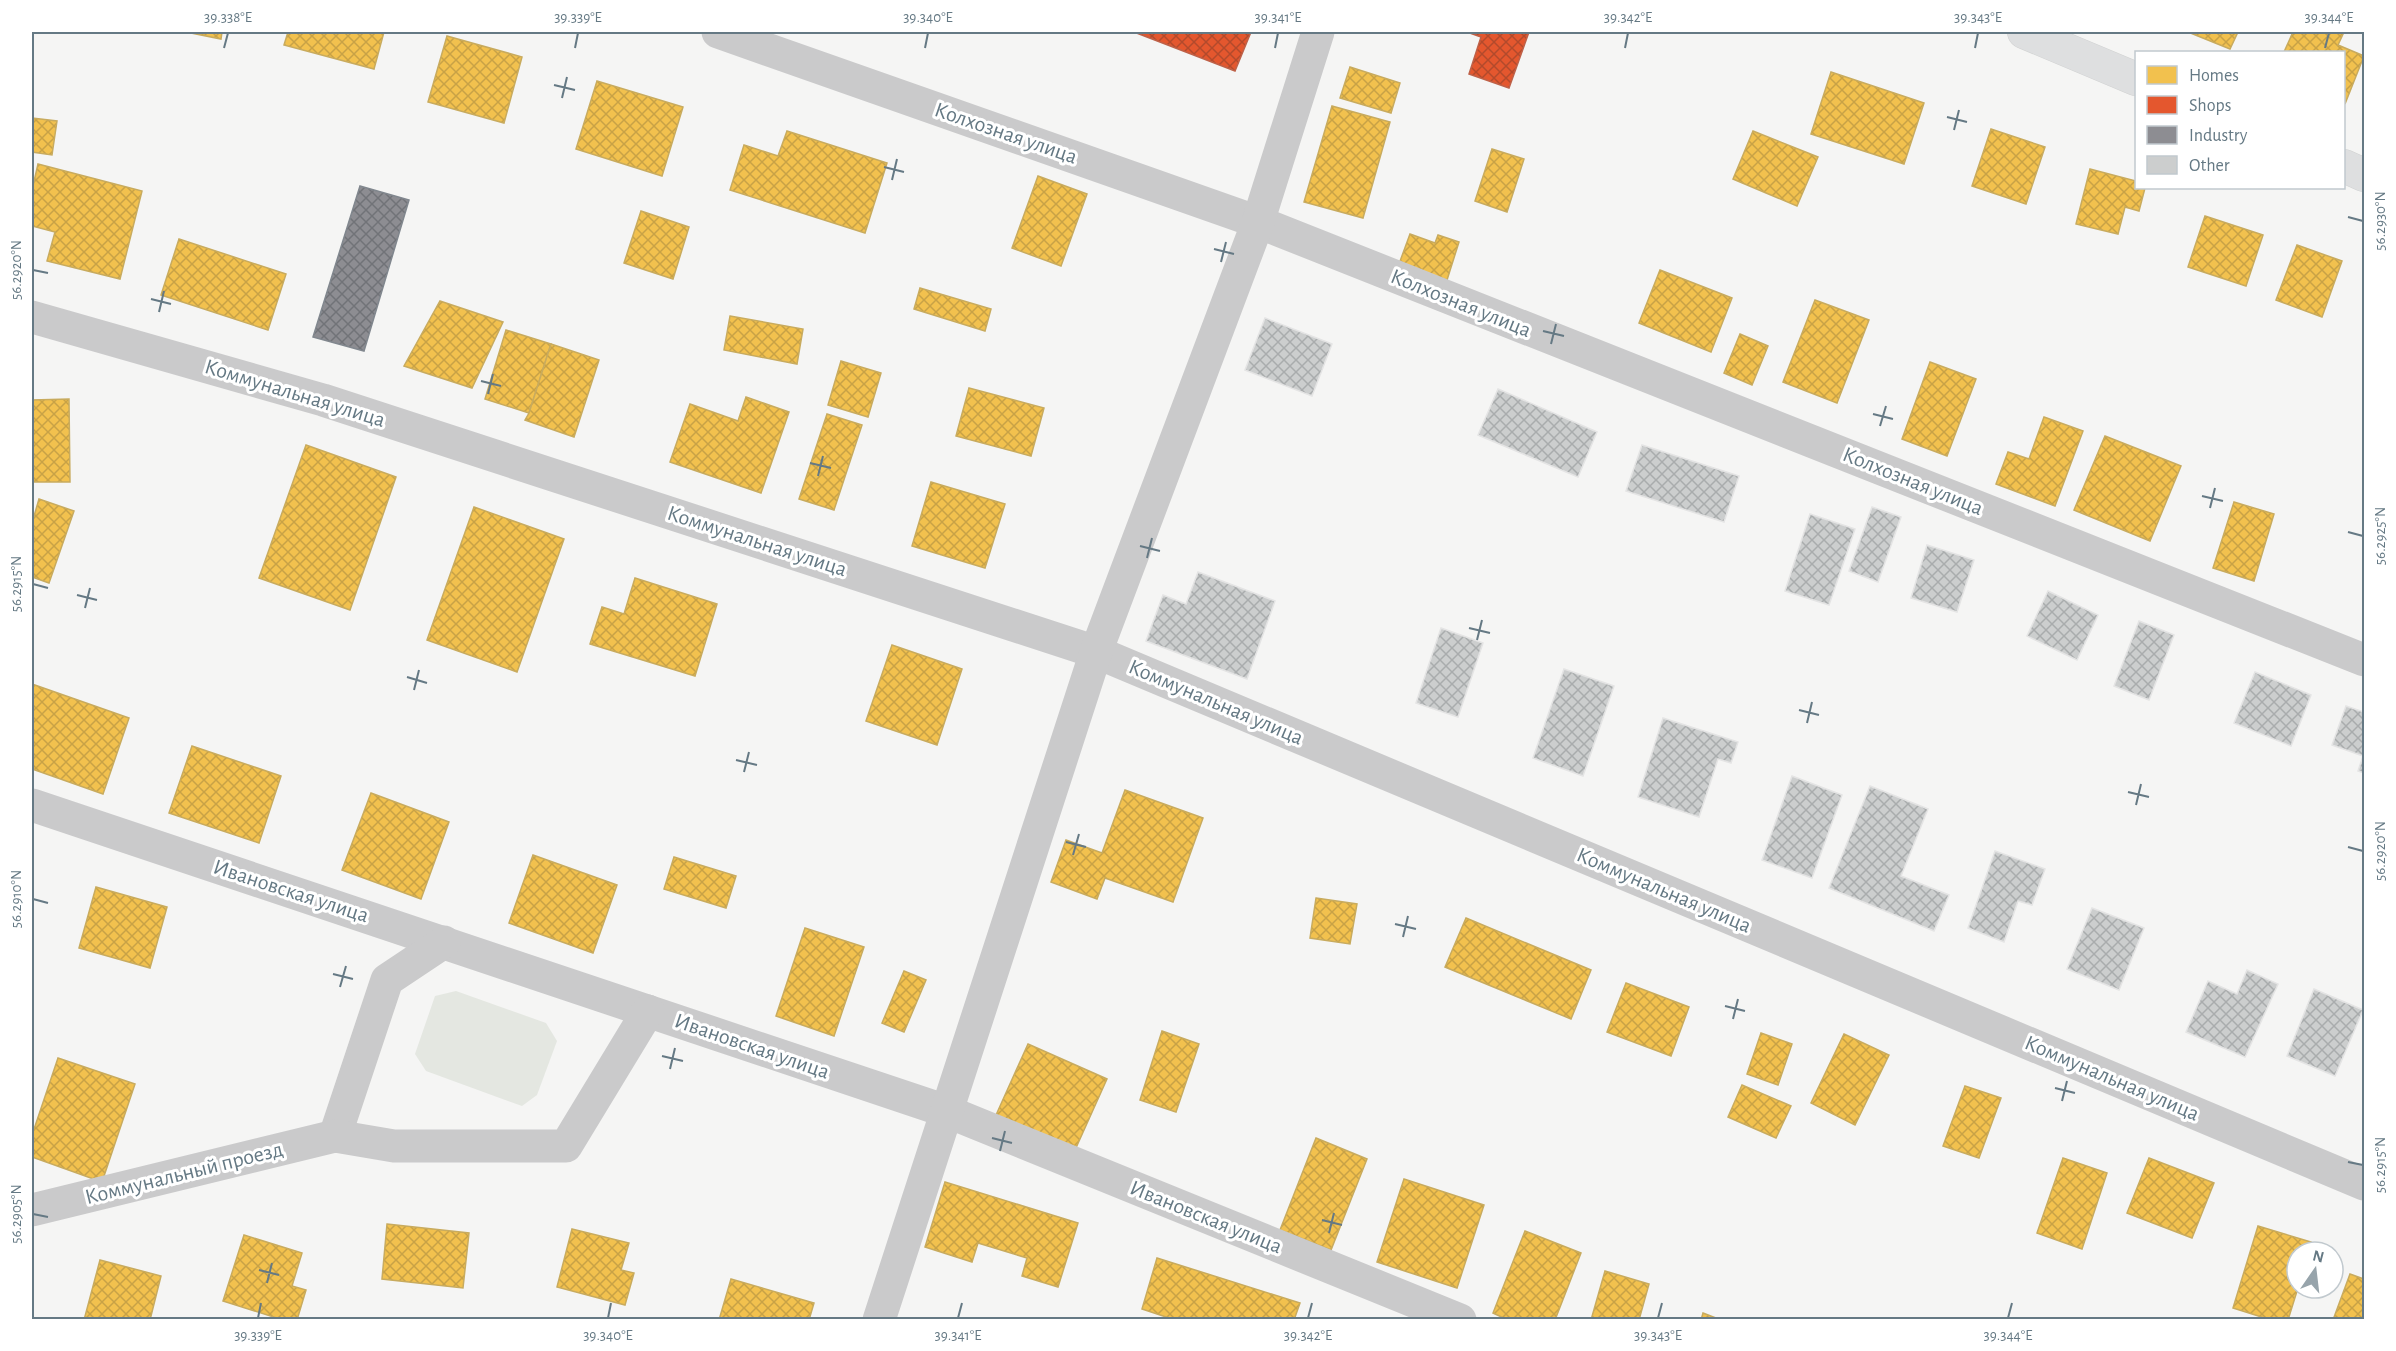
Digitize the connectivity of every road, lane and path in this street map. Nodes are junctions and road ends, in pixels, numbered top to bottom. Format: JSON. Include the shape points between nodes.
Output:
{"nodes":[{"id":1,"x":718,"y":32,"type":"edge"},
{"id":2,"x":1318,"y":32,"type":"edge"},
{"id":3,"x":2024,"y":32,"type":"edge"},
{"id":4,"x":2135,"y":79,"type":"edge"},
{"id":5,"x":2345,"y":167,"type":"edge"},
{"id":6,"x":2364,"y":175,"type":"edge"},
{"id":7,"x":1258,"y":222,"type":"junction"},
{"id":8,"x":32,"y":317,"type":"edge"},
{"id":9,"x":1096,"y":652,"type":"junction"},
{"id":10,"x":2364,"y":660,"type":"edge"},
{"id":11,"x":32,"y":805,"type":"edge"},
{"id":12,"x":444,"y":942,"type":"junction"},
{"id":13,"x":648,"y":1011,"type":"junction"},
{"id":14,"x":946,"y":1111,"type":"junction"},
{"id":15,"x":335,"y":1136,"type":"junction"},
{"id":16,"x":2364,"y":1184,"type":"edge"},
{"id":17,"x":32,"y":1210,"type":"edge"},
{"id":18,"x":879,"y":1320,"type":"edge"},
{"id":19,"x":1460,"y":1320,"type":"edge"}],
"edges":[{"from":1,"to":7,"type":"street","name":"Колхозная улица"},
{"from":2,"to":7,"type":"street"},
{"from":3,"to":4,"type":"main road"},
{"from":5,"to":6,"type":"main road"},
{"from":7,"to":9,"type":"street"},
{"from":7,"to":10,"type":"street","name":"Колхозная улица"},
{"from":8,"to":9,"type":"street","name":"Коммунальная улица","via":[[323,400]]},
{"from":9,"to":14,"type":"street"},
{"from":9,"to":16,"type":"street","name":"Коммунальная улица"},
{"from":11,"to":12,"type":"street","name":"Ивановская улица"},
{"from":12,"to":13,"type":"street","name":"Ивановская улица"},
{"from":12,"to":15,"type":"street","via":[[387,980]]},
{"from":13,"to":14,"type":"street","name":"Ивановская улица"},
{"from":13,"to":15,"type":"street","name":"Коммунальный проезд","via":[[566,1146],[394,1146]]},
{"from":14,"to":18,"type":"street"},
{"from":14,"to":19,"type":"street","name":"Ивановская улица"},
{"from":15,"to":17,"type":"street","name":"Коммунальный проезд"}]}
